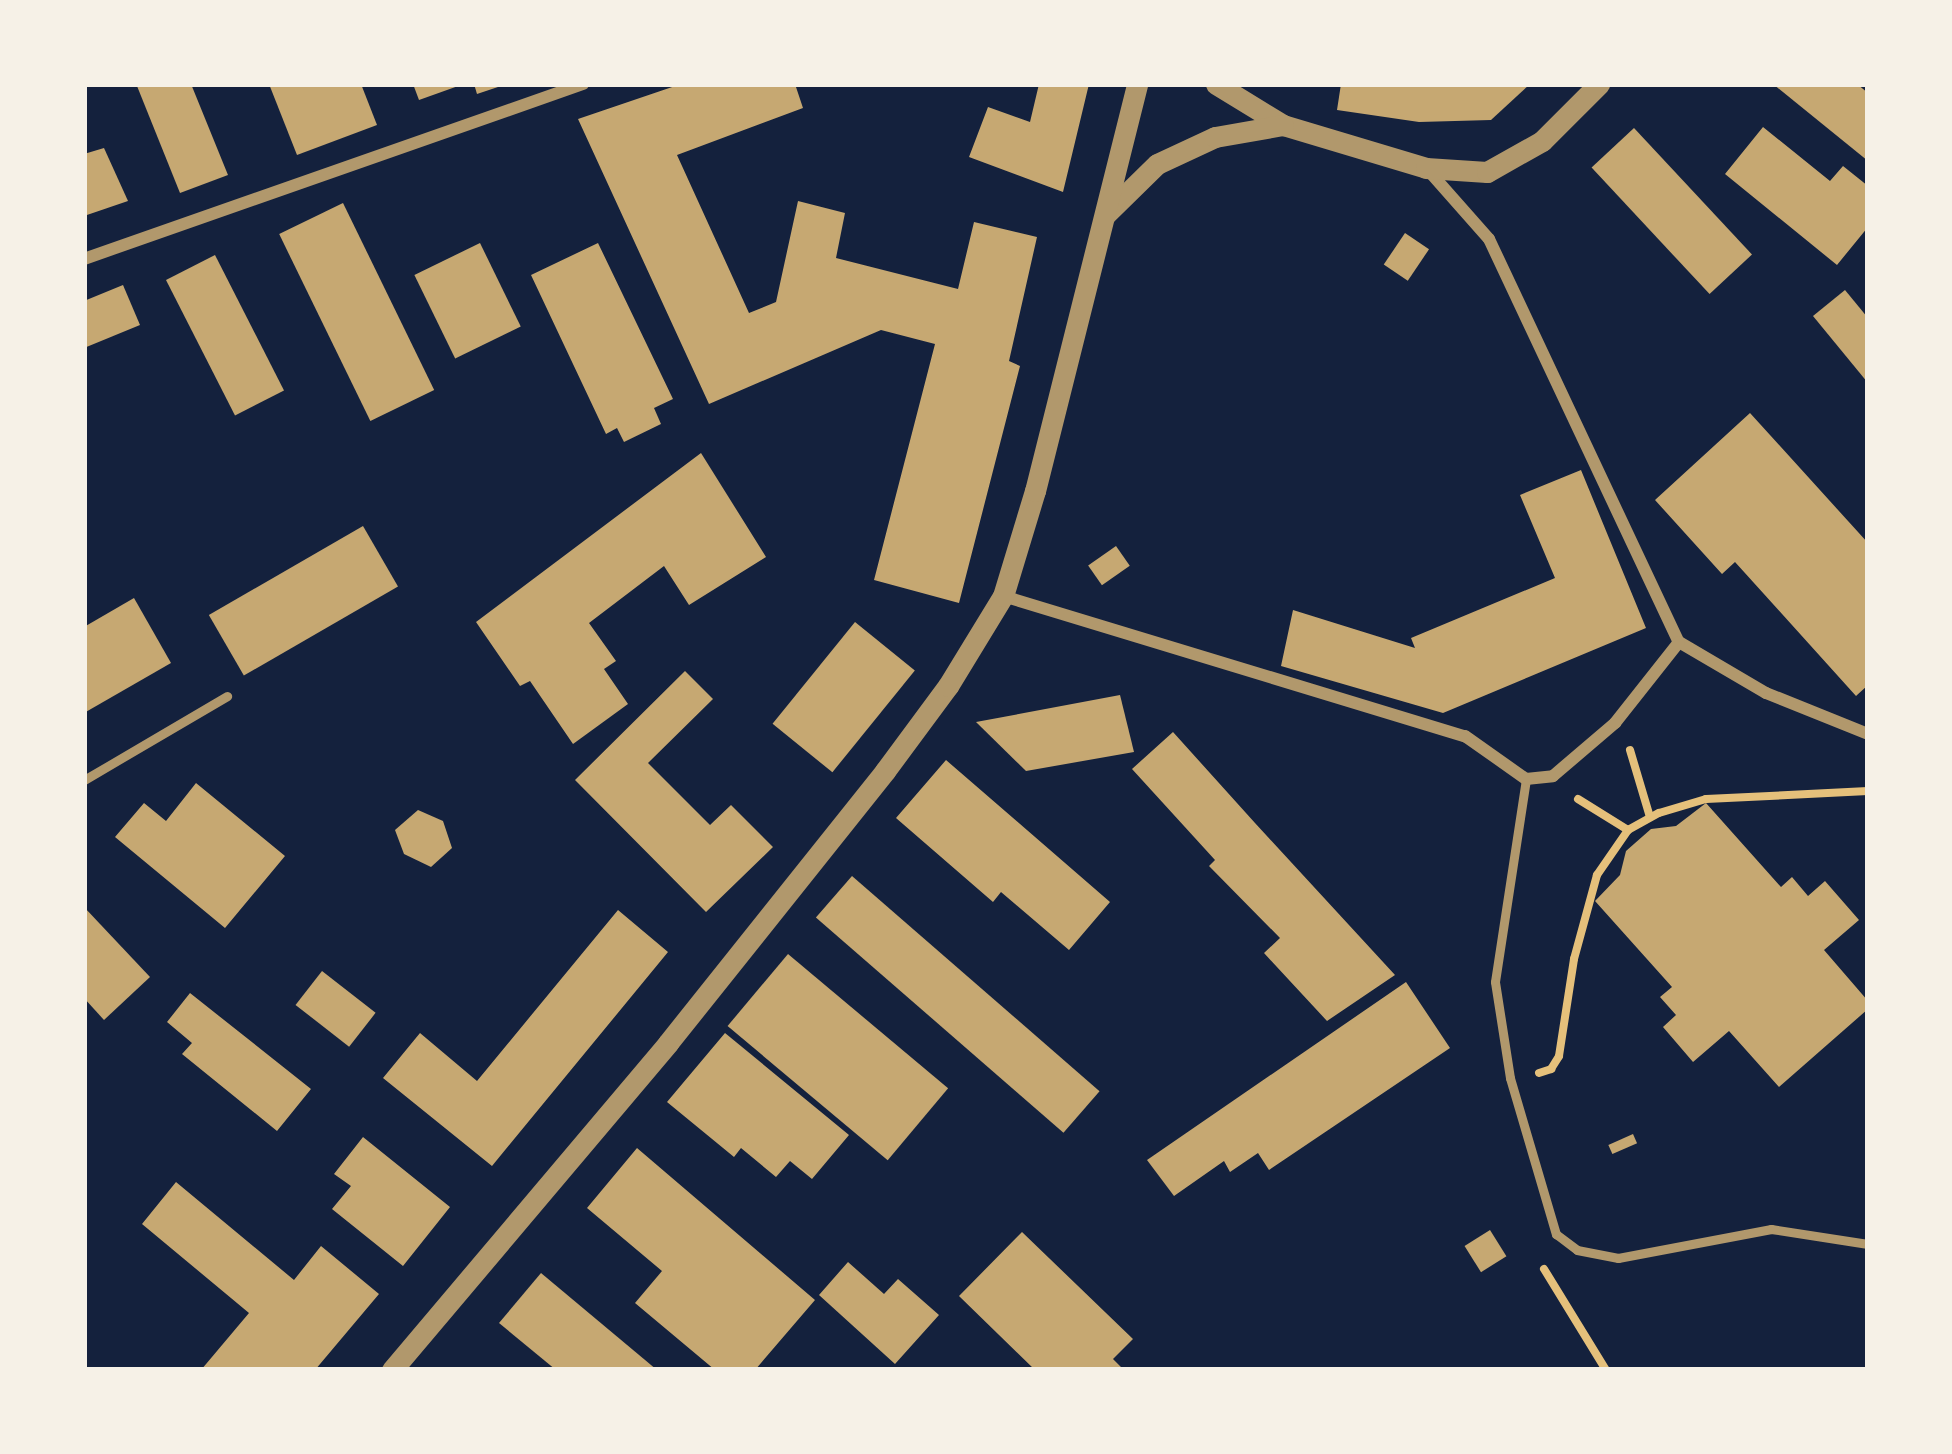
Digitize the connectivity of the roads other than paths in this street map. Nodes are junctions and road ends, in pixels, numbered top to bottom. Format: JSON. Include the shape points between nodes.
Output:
{"nodes":[{"id":1,"x":583,"y":84,"type":"edge"},
{"id":2,"x":1137,"y":84,"type":"edge"},
{"id":3,"x":1216,"y":84,"type":"edge"},
{"id":4,"x":1599,"y":84,"type":"edge"},
{"id":5,"x":1283,"y":125,"type":"junction"},
{"id":6,"x":1426,"y":168,"type":"junction"},
{"id":7,"x":1106,"y":214,"type":"junction"},
{"id":8,"x":84,"y":259,"type":"edge"},
{"id":9,"x":1003,"y":596,"type":"junction"},
{"id":10,"x":1679,"y":642,"type":"junction"},
{"id":11,"x":227,"y":695,"type":"dead end"},
{"id":12,"x":1868,"y":734,"type":"edge"},
{"id":13,"x":1526,"y":779,"type":"junction"},
{"id":14,"x":84,"y":780,"type":"edge"},
{"id":15,"x":1868,"y":1244,"type":"edge"},
{"id":16,"x":392,"y":1370,"type":"edge"}],
"edges":[{"from":1,"to":8,"type":"street"},
{"from":2,"to":7,"type":"street"},
{"from":3,"to":5,"type":"street"},
{"from":4,"to":6,"type":"street","via":[[1542,141],[1486,172]]},
{"from":5,"to":6,"type":"street"},
{"from":5,"to":7,"type":"street","via":[[1215,137],[1157,164]]},
{"from":6,"to":10,"type":"street","via":[[1489,238]]},
{"from":7,"to":9,"type":"street"},
{"from":9,"to":13,"type":"street","via":[[1465,736]]},
{"from":9,"to":16,"type":"street","via":[[885,771]]},
{"from":10,"to":12,"type":"street","via":[[1766,693]]},
{"from":10,"to":13,"type":"street","via":[[1615,723],[1552,776]]},
{"from":11,"to":14,"type":"lane"},
{"from":13,"to":15,"type":"lane","via":[[1495,982],[1510,1078],[1556,1234],[1577,1250],[1618,1258],[1771,1229]]}]}
